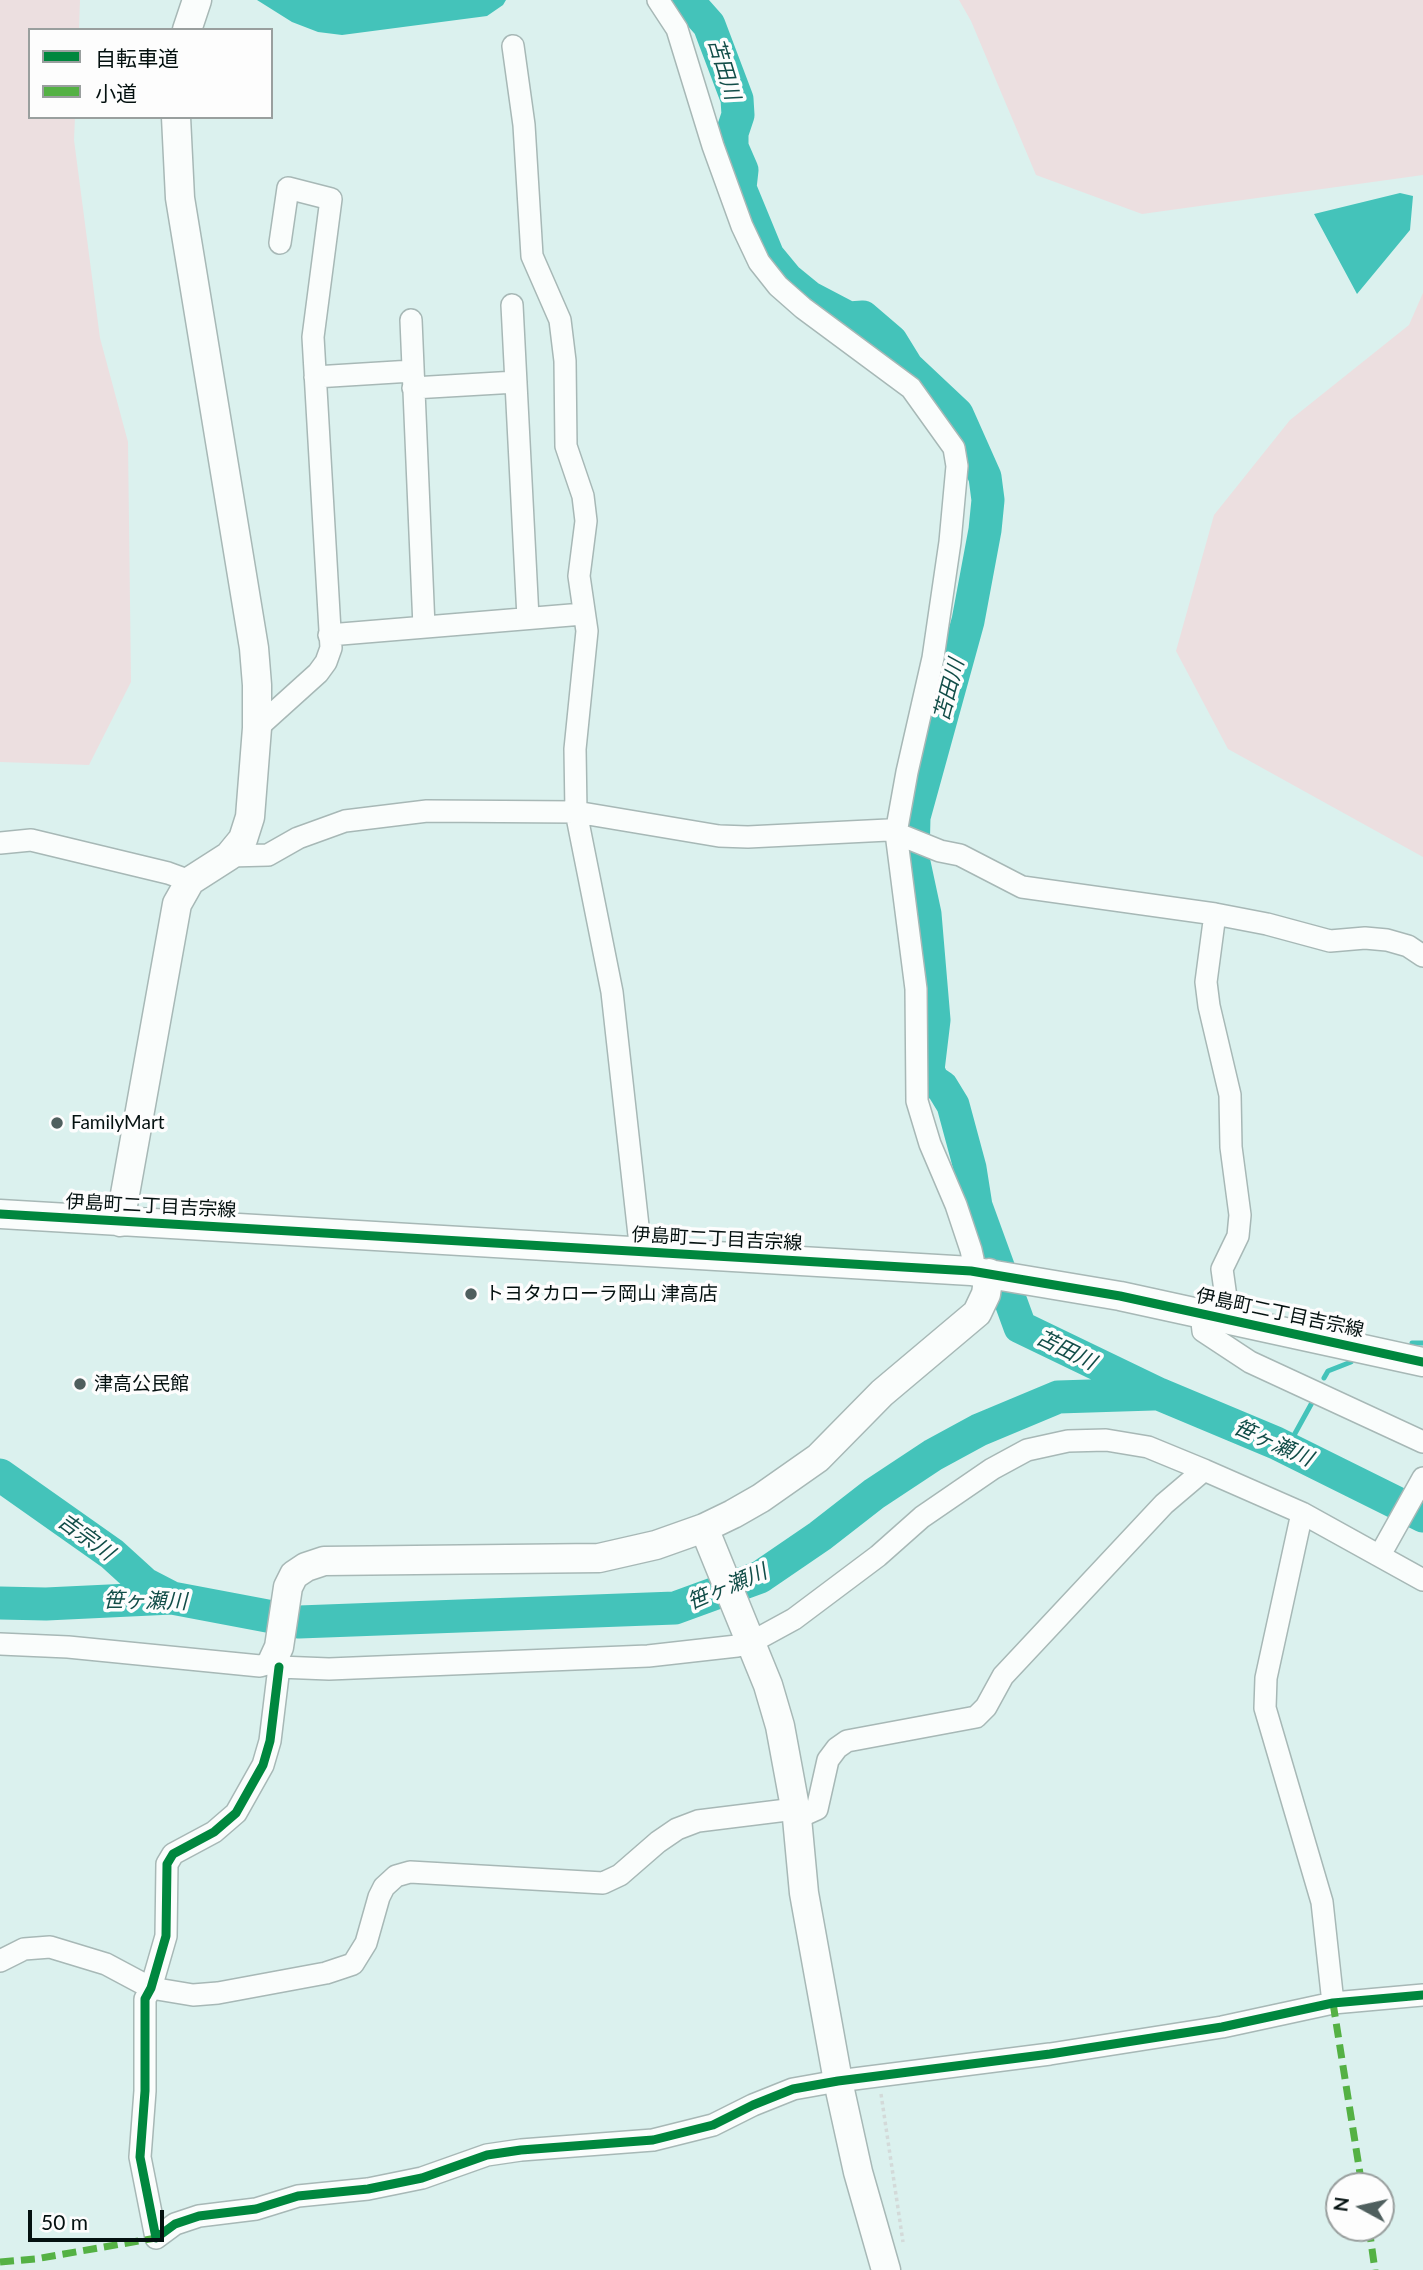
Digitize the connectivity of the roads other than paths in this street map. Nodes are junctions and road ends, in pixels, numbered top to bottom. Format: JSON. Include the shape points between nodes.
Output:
{"nodes":[{"id":1,"x":197,"y":0,"type":"edge"},
{"id":2,"x":658,"y":0,"type":"edge"},
{"id":3,"x":188,"y":28,"type":"edge"},
{"id":4,"x":513,"y":46,"type":"dead end"},
{"id":5,"x":176,"y":119,"type":"edge"},
{"id":6,"x":280,"y":243,"type":"dead end"},
{"id":7,"x":512,"y":305,"type":"dead end"},
{"id":8,"x":411,"y":320,"type":"dead end"},
{"id":9,"x":315,"y":377,"type":"junction"},
{"id":10,"x":413,"y":379,"type":"junction"},
{"id":11,"x":516,"y":382,"type":"junction"},
{"id":12,"x":583,"y":614,"type":"junction"},
{"id":13,"x":528,"y":618,"type":"junction"},
{"id":14,"x":424,"y":627,"type":"junction"},
{"id":15,"x":329,"y":635,"type":"junction"},
{"id":16,"x":257,"y":727,"type":"junction"},
{"id":17,"x":576,"y":812,"type":"junction"},
{"id":18,"x":900,"y":834,"type":"junction"},
{"id":19,"x":0,"y":843,"type":"edge"},
{"id":20,"x":229,"y":856,"type":"junction"},
{"id":21,"x":190,"y":881,"type":"junction"},
{"id":22,"x":1215,"y":914,"type":"junction"},
{"id":23,"x":1423,"y":956,"type":"edge"},
{"id":24,"x":0,"y":1214,"type":"edge"},
{"id":25,"x":120,"y":1222,"type":"junction"},
{"id":26,"x":640,"y":1253,"type":"junction"},
{"id":27,"x":992,"y":1274,"type":"junction"},
{"id":28,"x":1201,"y":1313,"type":"junction"},
{"id":29,"x":1229,"y":1319,"type":"junction"},
{"id":30,"x":1423,"y":1362,"type":"edge"},
{"id":31,"x":1423,"y":1442,"type":"edge"},
{"id":32,"x":1204,"y":1469,"type":"junction"},
{"id":33,"x":1423,"y":1478,"type":"edge"},
{"id":34,"x":1302,"y":1513,"type":"junction"},
{"id":35,"x":708,"y":1537,"type":"junction"},
{"id":36,"x":1382,"y":1551,"type":"junction"},
{"id":37,"x":1423,"y":1580,"type":"edge"},
{"id":38,"x":749,"y":1640,"type":"junction"},
{"id":39,"x":0,"y":1644,"type":"edge"},
{"id":40,"x":276,"y":1660,"type":"junction"},
{"id":41,"x":796,"y":1814,"type":"junction"},
{"id":42,"x":0,"y":1961,"type":"edge"},
{"id":43,"x":151,"y":1988,"type":"junction"},
{"id":44,"x":1423,"y":1995,"type":"edge"},
{"id":45,"x":1333,"y":2003,"type":"junction"},
{"id":46,"x":838,"y":2081,"type":"junction"},
{"id":47,"x":895,"y":2262,"type":"edge"}],
"edges":[{"from":1,"to":3,"type":"street"},
{"from":2,"to":18,"type":"street","via":[[677,29],[713,146],[759,262],[803,308],[911,388],[954,449],[957,466],[947,568],[933,658],[907,772]]},
{"from":4,"to":12,"type":"street","via":[[524,125],[532,256],[561,320],[566,446],[583,496],[586,521],[579,576]]},
{"from":5,"to":16,"type":"street","via":[[180,198],[254,648]]},
{"from":6,"to":9,"type":"street","via":[[288,188],[331,199],[313,337]]},
{"from":7,"to":11,"type":"street"},
{"from":8,"to":10,"type":"street"},
{"from":9,"to":10,"type":"street"},
{"from":9,"to":15,"type":"street"},
{"from":10,"to":11,"type":"street"},
{"from":10,"to":14,"type":"street"},
{"from":11,"to":13,"type":"street"},
{"from":12,"to":13,"type":"street"},
{"from":12,"to":17,"type":"street","via":[[587,631],[575,749]]},
{"from":13,"to":14,"type":"street"},
{"from":14,"to":15,"type":"street"},
{"from":15,"to":16,"type":"street","via":[[331,649],[318,673]]},
{"from":16,"to":20,"type":"street","via":[[250,817],[243,839]]},
{"from":17,"to":18,"type":"street","via":[[719,836],[888,830]]},
{"from":17,"to":20,"type":"street","via":[[427,811],[345,821],[268,855]]},
{"from":17,"to":26,"type":"street","via":[[612,992]]},
{"from":18,"to":22,"type":"street","via":[[960,855],[1022,887]]},
{"from":18,"to":27,"type":"street","via":[[916,989],[917,1101],[973,1259]]},
{"from":19,"to":21,"type":"street","via":[[31,840]]},
{"from":20,"to":21,"type":"street"},
{"from":21,"to":25,"type":"street","via":[[177,904]]},
{"from":22,"to":23,"type":"street","via":[[1330,941],[1387,940]]},
{"from":22,"to":29,"type":"street","via":[[1206,982],[1230,1096],[1240,1215],[1238,1236],[1222,1269]]},
{"from":24,"to":25,"type":"street","name":"伊島町二丁目吉宗線"},
{"from":25,"to":26,"type":"street","name":"伊島町二丁目吉宗線"},
{"from":26,"to":27,"type":"street","name":"伊島町二丁目吉宗線"},
{"from":27,"to":28,"type":"street","name":"伊島町二丁目吉宗線"},
{"from":27,"to":35,"type":"street","via":[[976,1313],[881,1393],[818,1458]]},
{"from":28,"to":29,"type":"street","name":"伊島町二丁目吉宗線"},
{"from":28,"to":31,"type":"street","via":[[1203,1331],[1250,1362]]},
{"from":29,"to":30,"type":"street","name":"伊島町二丁目吉宗線"},
{"from":32,"to":34,"type":"street"},
{"from":32,"to":38,"type":"street","via":[[1148,1447],[1106,1440],[1068,1441],[1027,1450],[922,1517],[794,1619]]},
{"from":32,"to":41,"type":"street","via":[[1164,1504],[1003,1676],[976,1717],[847,1741],[828,1760],[817,1809]]},
{"from":33,"to":36,"type":"street"},
{"from":34,"to":36,"type":"street"},
{"from":34,"to":45,"type":"street","via":[[1266,1678],[1265,1708],[1322,1902]]},
{"from":35,"to":38,"type":"street"},
{"from":35,"to":40,"type":"street","via":[[598,1558],[324,1562],[306,1567],[294,1575],[288,1587]]},
{"from":36,"to":37,"type":"street"},
{"from":38,"to":40,"type":"street","via":[[648,1656],[329,1669]]},
{"from":38,"to":41,"type":"street","via":[[780,1726]]},
{"from":39,"to":40,"type":"street","via":[[260,1666]]},
{"from":40,"to":43,"type":"street","via":[[270,1741],[263,1765],[236,1812],[214,1832],[173,1854],[167,1864],[166,1936]]},
{"from":41,"to":43,"type":"street","via":[[698,1821],[677,1829],[604,1883],[410,1872],[396,1876],[384,1887],[366,1943],[353,1964],[218,1993],[193,1995]]},
{"from":41,"to":46,"type":"street","via":[[804,1893]]},
{"from":42,"to":43,"type":"street","via":[[24,1949],[50,1947],[106,1964]]},
{"from":43,"to":46,"type":"street","via":[[145,1999],[140,2157],[156,2238],[175,2224],[198,2216],[422,2178],[487,2155],[653,2140],[713,2125],[793,2089]]},
{"from":44,"to":45,"type":"street"},
{"from":45,"to":46,"type":"street","via":[[1196,2032]]},
{"from":46,"to":47,"type":"street","via":[[859,2172]]}]}
